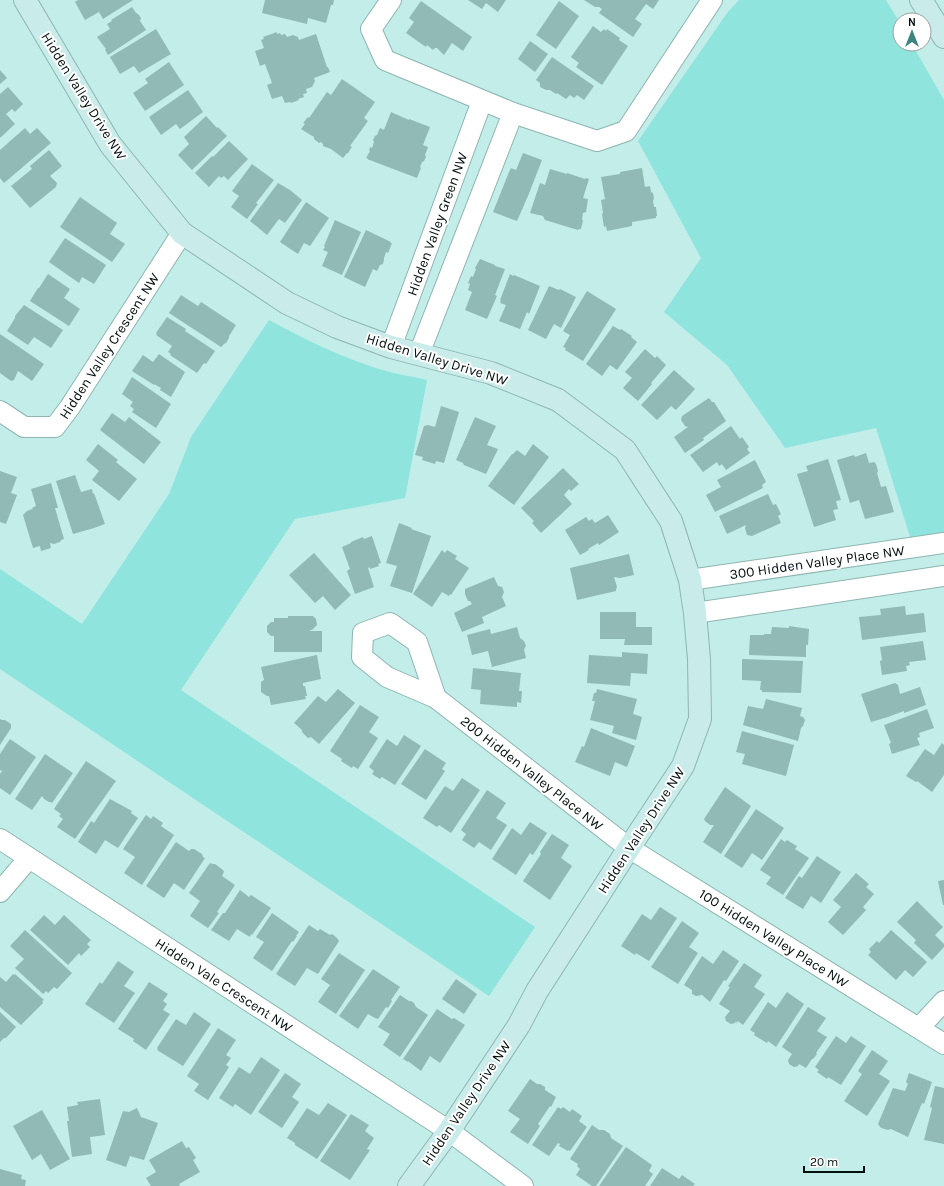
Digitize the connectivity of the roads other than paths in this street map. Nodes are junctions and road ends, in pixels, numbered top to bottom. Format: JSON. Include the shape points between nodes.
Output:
{"nodes":[{"id":1,"x":25,"y":0,"type":"edge"},
{"id":2,"x":391,"y":0,"type":"edge"},
{"id":3,"x":712,"y":0,"type":"edge"},
{"id":4,"x":921,"y":0,"type":"edge"},
{"id":5,"x":944,"y":37,"type":"edge"},
{"id":6,"x":482,"y":101,"type":"junction"},
{"id":7,"x":513,"y":113,"type":"junction"},
{"id":8,"x":182,"y":233,"type":"junction"},
{"id":9,"x":391,"y":347,"type":"junction"},
{"id":10,"x":419,"y":354,"type":"junction"},
{"id":11,"x":0,"y":411,"type":"edge"},
{"id":12,"x":944,"y":543,"type":"edge"},
{"id":13,"x":944,"y":576,"type":"edge"},
{"id":14,"x":690,"y":580,"type":"junction"},
{"id":15,"x":696,"y":613,"type":"junction"},
{"id":16,"x":436,"y":698,"type":"dead end"},
{"id":17,"x":0,"y":839,"type":"edge"},
{"id":18,"x":629,"y":848,"type":"junction"},
{"id":19,"x":29,"y":858,"type":"junction"},
{"id":20,"x":0,"y":892,"type":"edge"},
{"id":21,"x":944,"y":1000,"type":"edge"},
{"id":22,"x":919,"y":1028,"type":"junction"},
{"id":23,"x":944,"y":1044,"type":"edge"},
{"id":24,"x":449,"y":1131,"type":"junction"},
{"id":25,"x":409,"y":1186,"type":"edge"},
{"id":26,"x":523,"y":1186,"type":"edge"}],
"edges":[{"from":1,"to":8,"type":"street","name":"Hidden Valley Drive NW","via":[[110,144]]},
{"from":2,"to":6,"type":"street","via":[[371,29],[385,60]]},
{"from":3,"to":7,"type":"street","via":[[626,131],[597,141]]},
{"from":4,"to":5,"type":"street"},
{"from":6,"to":7,"type":"street"},
{"from":6,"to":9,"type":"street","name":"Hidden Valley Green NW"},
{"from":7,"to":10,"type":"street","name":"Hidden Valley Green NW"},
{"from":8,"to":9,"type":"street","name":"Hidden Valley Drive NW","via":[[287,303],[337,327]]},
{"from":8,"to":11,"type":"street","name":"Hidden Valley Crescent NW","via":[[56,427],[24,427]]},
{"from":9,"to":10,"type":"street","name":"Hidden Valley Drive NW"},
{"from":10,"to":14,"type":"street","name":"Hidden Valley Drive NW","via":[[491,373],[558,400],[625,450],[671,521]]},
{"from":12,"to":14,"type":"street","name":"300 Hidden Valley Place NW"},
{"from":13,"to":15,"type":"street"},
{"from":14,"to":15,"type":"street","name":"Hidden Valley Drive NW"},
{"from":15,"to":18,"type":"street","name":"Hidden Valley Drive NW","via":[[700,719],[683,766]]},
{"from":16,"to":18,"type":"street","name":"200 Hidden Valley Place NW"},
{"from":17,"to":19,"type":"street","name":"Hidden Vale Crescent NW"},
{"from":18,"to":22,"type":"street","name":"100 Hidden Valley Place NW"},
{"from":18,"to":24,"type":"street","name":"Hidden Valley Drive NW","via":[[519,1025]]},
{"from":19,"to":20,"type":"street"},
{"from":19,"to":24,"type":"street","name":"Hidden Vale Crescent NW"},
{"from":21,"to":22,"type":"street"},
{"from":22,"to":23,"type":"street","name":"100 Hidden Valley Place NW"},
{"from":24,"to":25,"type":"street","name":"Hidden Valley Drive NW"},
{"from":24,"to":26,"type":"street","name":"Hidden Vale Crescent NW"}]}
